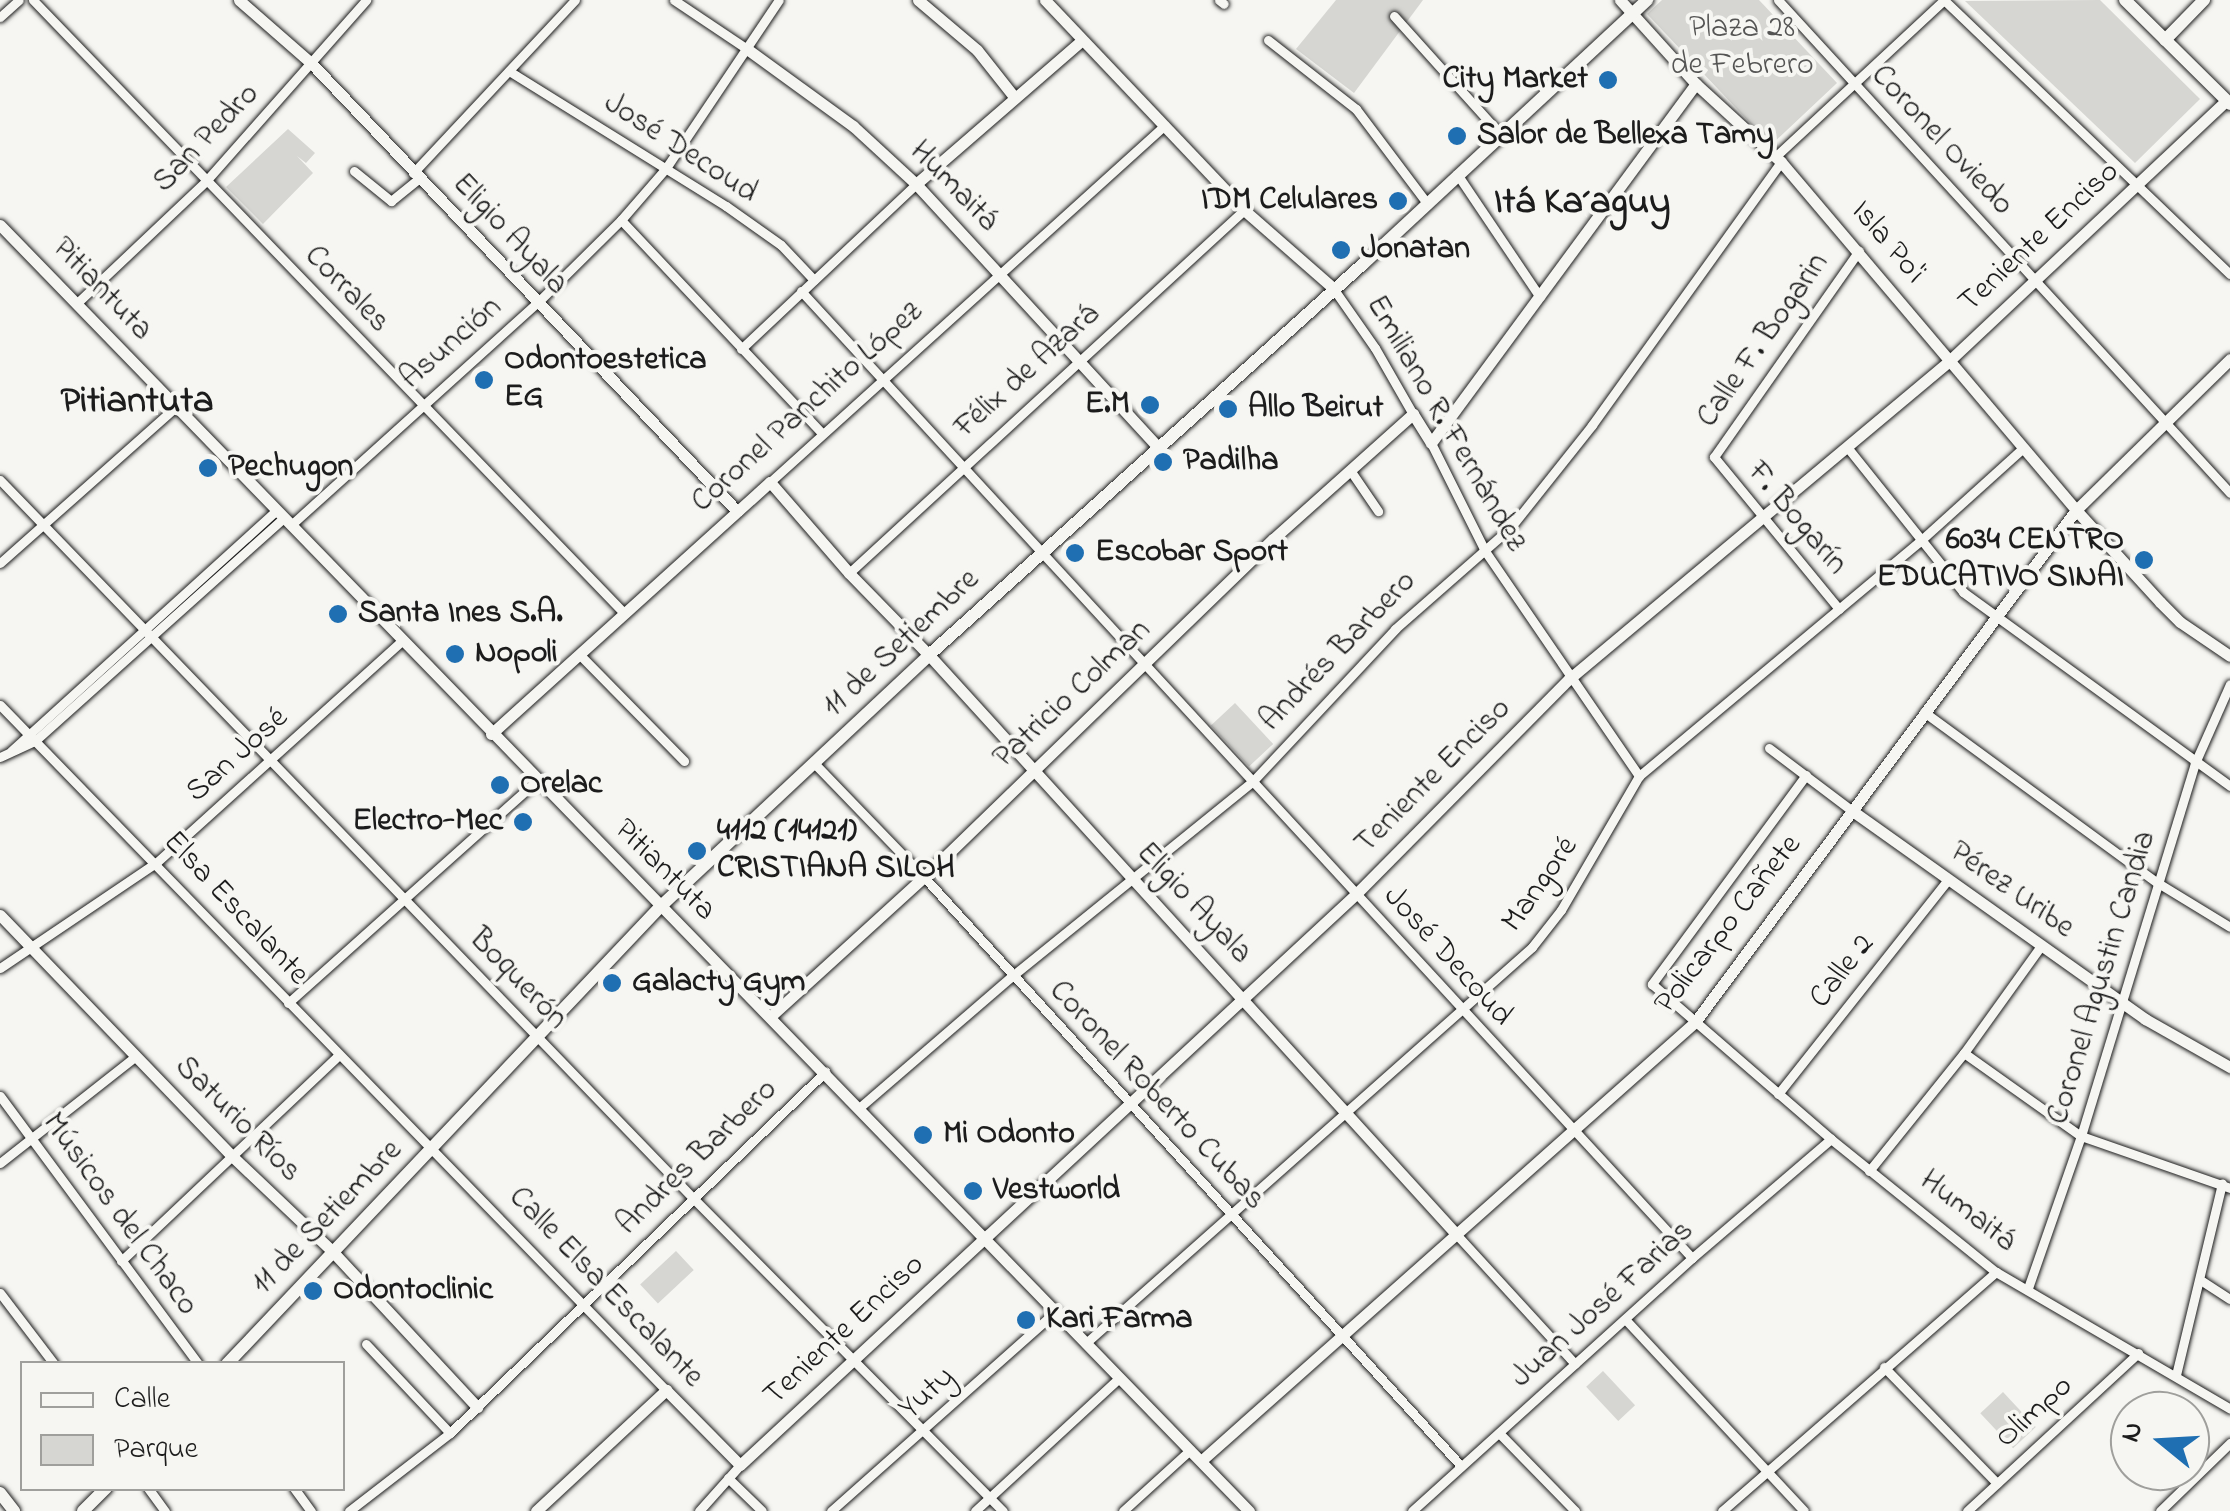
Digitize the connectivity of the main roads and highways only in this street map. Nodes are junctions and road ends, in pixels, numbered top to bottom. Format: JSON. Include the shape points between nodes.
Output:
{"nodes":[{"id":1,"x":1647,"y":0,"type":"edge"},
{"id":2,"x":2125,"y":0,"type":"edge"},
{"id":3,"x":2204,"y":0,"type":"edge"},
{"id":4,"x":2165,"y":40,"type":"junction"},
{"id":5,"x":2228,"y":102,"type":"edge"},
{"id":6,"x":231,"y":1361,"type":"edge"},
{"id":7,"x":103,"y":1491,"type":"edge"},
{"id":8,"x":0,"y":1493,"type":"edge"},
{"id":9,"x":14,"y":1511,"type":"edge"},
{"id":10,"x":83,"y":1511,"type":"edge"}],
"edges":[{"from":1,"to":6,"type":"main road","name":"11 de Setiembre","via":[[660,907]]},
{"from":2,"to":4,"type":"main road"},
{"from":3,"to":4,"type":"main road"},
{"from":4,"to":5,"type":"main road"},
{"from":7,"to":10,"type":"main road"},
{"from":8,"to":9,"type":"main road"}]}
